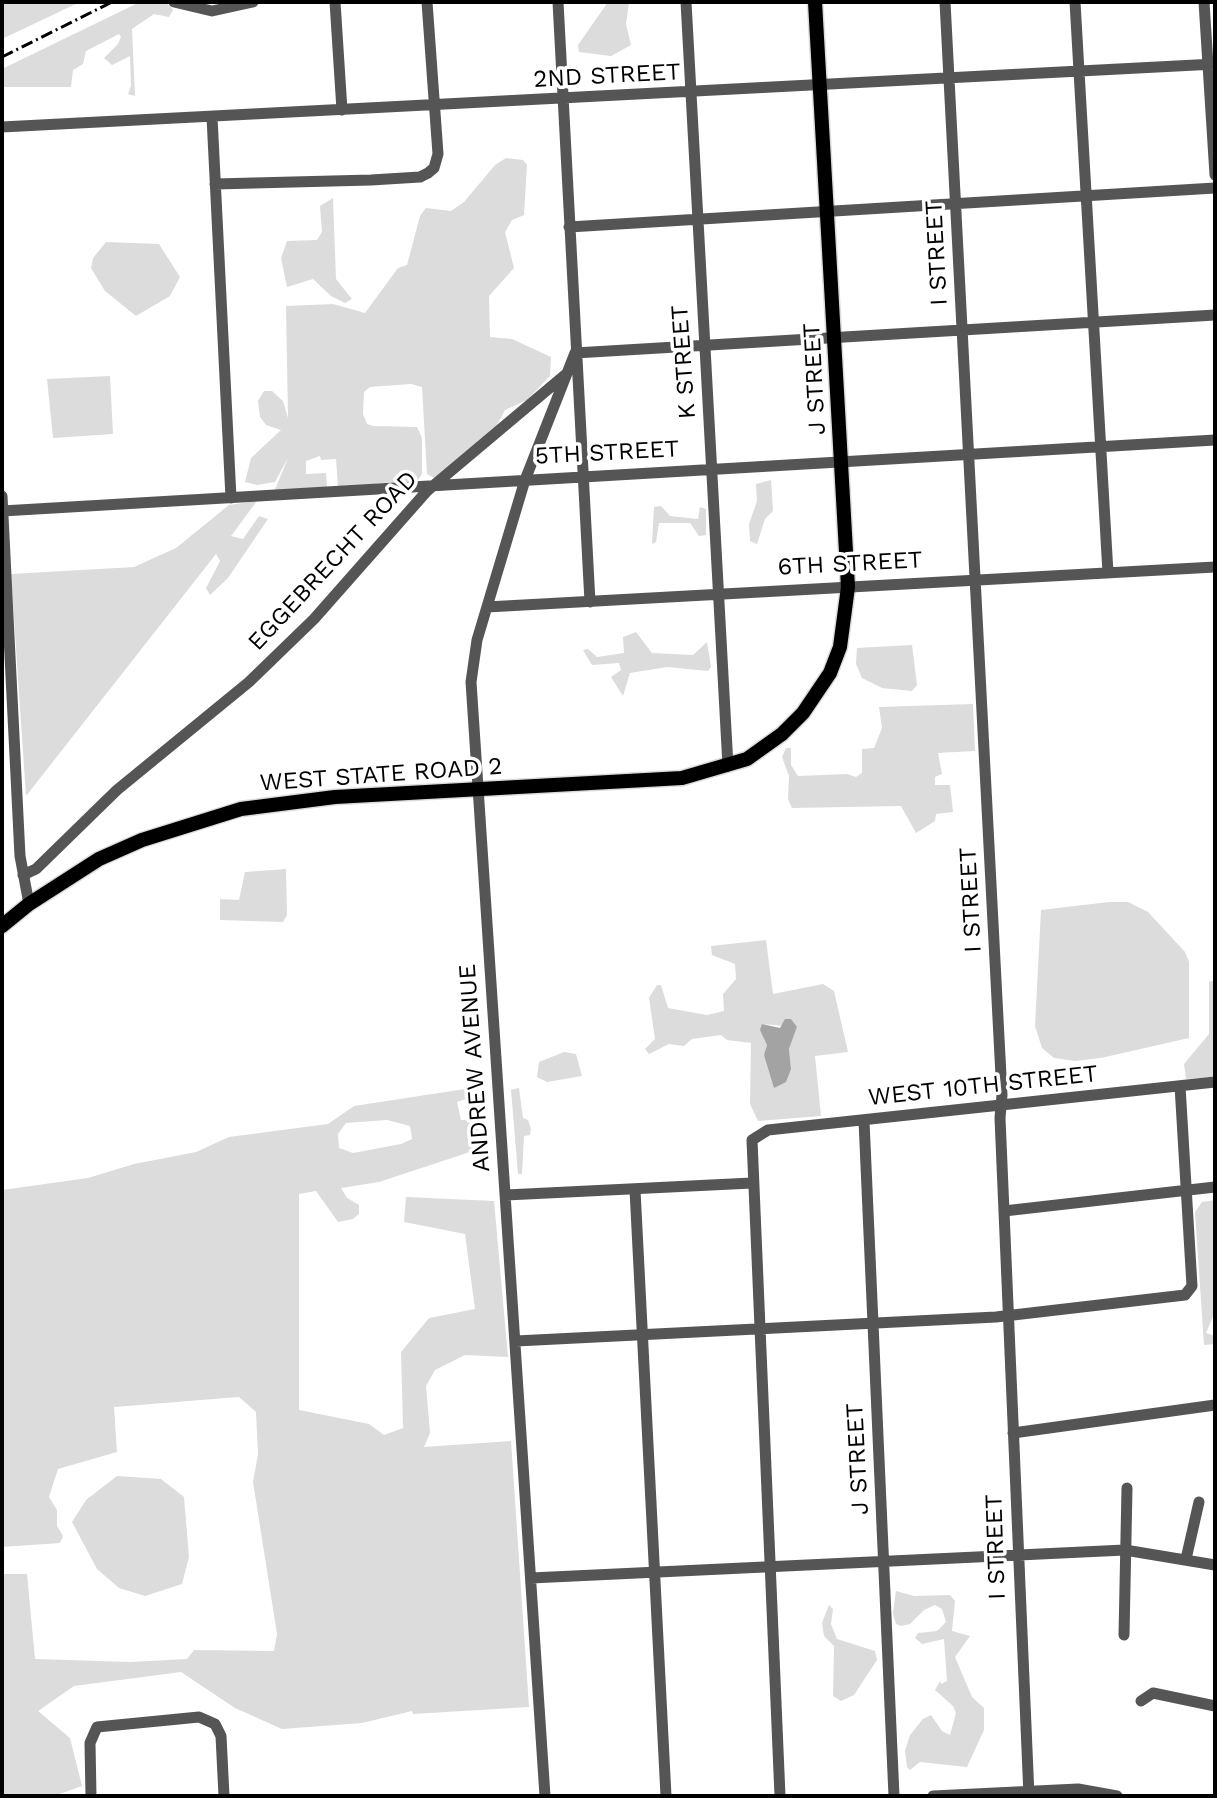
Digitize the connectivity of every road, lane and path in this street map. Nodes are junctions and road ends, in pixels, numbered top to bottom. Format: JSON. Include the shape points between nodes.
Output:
{"nodes":[{"id":1,"x":174,"y":2,"type":"edge"},
{"id":2,"x":253,"y":2,"type":"edge"},
{"id":3,"x":335,"y":2,"type":"edge"},
{"id":4,"x":427,"y":2,"type":"edge"},
{"id":5,"x":558,"y":2,"type":"edge"},
{"id":6,"x":686,"y":2,"type":"edge"},
{"id":7,"x":815,"y":2,"type":"edge"},
{"id":8,"x":945,"y":2,"type":"edge"},
{"id":9,"x":1075,"y":2,"type":"edge"},
{"id":10,"x":1204,"y":2,"type":"edge"},
{"id":11,"x":1212,"y":64,"type":"edge"},
{"id":12,"x":1079,"y":71,"type":"junction"},
{"id":13,"x":949,"y":79,"type":"junction"},
{"id":14,"x":820,"y":86,"type":"junction"},
{"id":15,"x":691,"y":93,"type":"junction"},
{"id":16,"x":563,"y":100,"type":"junction"},
{"id":17,"x":433,"y":106,"type":"junction"},
{"id":18,"x":342,"y":110,"type":"junction"},
{"id":19,"x":212,"y":117,"type":"junction"},
{"id":20,"x":2,"y":127,"type":"edge"},
{"id":21,"x":1215,"y":175,"type":"edge"},
{"id":22,"x":215,"y":184,"type":"junction"},
{"id":23,"x":1215,"y":188,"type":"edge"},
{"id":24,"x":1087,"y":196,"type":"junction"},
{"id":25,"x":956,"y":203,"type":"junction"},
{"id":26,"x":827,"y":211,"type":"junction"},
{"id":27,"x":697,"y":218,"type":"junction"},
{"id":28,"x":569,"y":227,"type":"junction"},
{"id":29,"x":1215,"y":315,"type":"edge"},
{"id":30,"x":1094,"y":322,"type":"junction"},
{"id":31,"x":963,"y":329,"type":"junction"},
{"id":32,"x":834,"y":336,"type":"junction"},
{"id":33,"x":705,"y":344,"type":"junction"},
{"id":34,"x":575,"y":353,"type":"junction"},
{"id":35,"x":567,"y":372,"type":"junction"},
{"id":36,"x":1215,"y":440,"type":"edge"},
{"id":37,"x":1101,"y":447,"type":"junction"},
{"id":38,"x":971,"y":455,"type":"junction"},
{"id":39,"x":842,"y":462,"type":"junction"},
{"id":40,"x":713,"y":469,"type":"junction"},
{"id":41,"x":583,"y":476,"type":"junction"},
{"id":42,"x":525,"y":480,"type":"junction"},
{"id":43,"x":435,"y":484,"type":"junction"},
{"id":44,"x":2,"y":496,"type":"edge"},
{"id":45,"x":231,"y":498,"type":"junction"},
{"id":46,"x":2,"y":511,"type":"edge"},
{"id":47,"x":1215,"y":567,"type":"edge"},
{"id":48,"x":1108,"y":573,"type":"junction"},
{"id":49,"x":976,"y":580,"type":"junction"},
{"id":50,"x":848,"y":587,"type":"junction"},
{"id":51,"x":719,"y":594,"type":"junction"},
{"id":52,"x":590,"y":602,"type":"junction"},
{"id":53,"x":487,"y":607,"type":"junction"},
{"id":54,"x":782,"y":734,"type":"joint"},
{"id":55,"x":728,"y":766,"type":"junction"},
{"id":56,"x":478,"y":789,"type":"junction"},
{"id":57,"x":23,"y":875,"type":"junction"},
{"id":58,"x":29,"y":904,"type":"junction"},
{"id":59,"x":2,"y":926,"type":"edge"},
{"id":60,"x":1215,"y":1082,"type":"edge"},
{"id":61,"x":1180,"y":1086,"type":"junction"},
{"id":62,"x":1001,"y":1106,"type":"junction"},
{"id":63,"x":864,"y":1121,"type":"junction"},
{"id":64,"x":752,"y":1183,"type":"junction"},
{"id":65,"x":1215,"y":1187,"type":"edge"},
{"id":66,"x":635,"y":1190,"type":"junction"},
{"id":67,"x":1187,"y":1190,"type":"junction"},
{"id":68,"x":506,"y":1195,"type":"junction"},
{"id":69,"x":1004,"y":1211,"type":"junction"},
{"id":70,"x":1009,"y":1315,"type":"junction"},
{"id":71,"x":873,"y":1322,"type":"junction"},
{"id":72,"x":759,"y":1328,"type":"junction"},
{"id":73,"x":644,"y":1333,"type":"junction"},
{"id":74,"x":516,"y":1341,"type":"junction"},
{"id":75,"x":1215,"y":1405,"type":"edge"},
{"id":76,"x":1013,"y":1433,"type":"junction"},
{"id":77,"x":1127,"y":1488,"type":"dead end"},
{"id":78,"x":1199,"y":1502,"type":"dead end"},
{"id":79,"x":1125,"y":1550,"type":"junction"},
{"id":80,"x":1018,"y":1555,"type":"junction"},
{"id":81,"x":1186,"y":1559,"type":"junction"},
{"id":82,"x":885,"y":1560,"type":"junction"},
{"id":83,"x":1215,"y":1565,"type":"edge"},
{"id":84,"x":770,"y":1566,"type":"junction"},
{"id":85,"x":654,"y":1572,"type":"junction"},
{"id":86,"x":531,"y":1578,"type":"junction"},
{"id":87,"x":1124,"y":1635,"type":"dead end"},
{"id":88,"x":1141,"y":1701,"type":"dead end"},
{"id":89,"x":1215,"y":1706,"type":"edge"},
{"id":90,"x":1029,"y":1794,"type":"edge"},
{"id":91,"x":91,"y":1796,"type":"edge"},
{"id":92,"x":224,"y":1796,"type":"edge"},
{"id":93,"x":545,"y":1796,"type":"edge"},
{"id":94,"x":666,"y":1796,"type":"edge"},
{"id":95,"x":780,"y":1796,"type":"edge"},
{"id":96,"x":894,"y":1796,"type":"edge"},
{"id":97,"x":933,"y":1796,"type":"edge"},
{"id":98,"x":1117,"y":1796,"type":"edge"}],
"edges":[{"from":1,"to":2,"type":"street","via":[[212,11]]},
{"from":3,"to":18,"type":"street"},
{"from":4,"to":17,"type":"street"},
{"from":5,"to":16,"type":"street"},
{"from":6,"to":15,"type":"street","name":"K STREET"},
{"from":7,"to":14,"type":"main road","name":"J STREET"},
{"from":8,"to":13,"type":"street","name":"I STREET"},
{"from":9,"to":12,"type":"street"},
{"from":10,"to":11,"type":"street"},
{"from":11,"to":12,"type":"street","name":"2ND STREET"},
{"from":11,"to":21,"type":"street"},
{"from":12,"to":13,"type":"street","name":"2ND STREET"},
{"from":12,"to":24,"type":"street"},
{"from":13,"to":14,"type":"street","name":"2ND STREET"},
{"from":13,"to":25,"type":"street","name":"I STREET"},
{"from":14,"to":15,"type":"street","name":"2ND STREET"},
{"from":14,"to":26,"type":"main road","name":"J STREET"},
{"from":15,"to":16,"type":"street","name":"2ND STREET"},
{"from":15,"to":27,"type":"street","name":"K STREET"},
{"from":16,"to":17,"type":"street","name":"2ND STREET"},
{"from":16,"to":28,"type":"street"},
{"from":17,"to":18,"type":"street","name":"2ND STREET"},
{"from":17,"to":22,"type":"street","via":[[438,154],[434,168],[420,177]]},
{"from":18,"to":19,"type":"street","name":"2ND STREET"},
{"from":19,"to":20,"type":"street","name":"2ND STREET"},
{"from":19,"to":22,"type":"street"},
{"from":22,"to":45,"type":"street"},
{"from":23,"to":24,"type":"street"},
{"from":24,"to":25,"type":"street"},
{"from":24,"to":30,"type":"street"},
{"from":25,"to":26,"type":"street"},
{"from":25,"to":31,"type":"street","name":"I STREET"},
{"from":26,"to":27,"type":"street"},
{"from":26,"to":32,"type":"main road","name":"J STREET"},
{"from":27,"to":28,"type":"street"},
{"from":27,"to":33,"type":"street","name":"K STREET"},
{"from":28,"to":34,"type":"street"},
{"from":29,"to":30,"type":"street"},
{"from":30,"to":31,"type":"street"},
{"from":30,"to":37,"type":"street"},
{"from":31,"to":32,"type":"street"},
{"from":31,"to":38,"type":"street","name":"I STREET"},
{"from":32,"to":33,"type":"street"},
{"from":32,"to":39,"type":"main road","name":"J STREET"},
{"from":33,"to":34,"type":"street"},
{"from":33,"to":40,"type":"street","name":"K STREET"},
{"from":34,"to":35,"type":"street","name":"ANDREW AVENUE"},
{"from":34,"to":41,"type":"street"},
{"from":35,"to":42,"type":"street","name":"ANDREW AVENUE"},
{"from":35,"to":43,"type":"street","name":"EGGEBRECHT ROAD"},
{"from":36,"to":37,"type":"street","name":"5TH STREET"},
{"from":37,"to":38,"type":"street","name":"5TH STREET"},
{"from":37,"to":48,"type":"street"},
{"from":38,"to":39,"type":"street","name":"5TH STREET"},
{"from":38,"to":49,"type":"street","name":"I STREET"},
{"from":39,"to":40,"type":"street","name":"5TH STREET"},
{"from":39,"to":50,"type":"main road","name":"J STREET"},
{"from":40,"to":41,"type":"street","name":"5TH STREET"},
{"from":40,"to":51,"type":"street","name":"K STREET"},
{"from":41,"to":42,"type":"street","name":"5TH STREET"},
{"from":41,"to":52,"type":"street"},
{"from":42,"to":43,"type":"street","name":"5TH STREET"},
{"from":42,"to":53,"type":"street","name":"ANDREW AVENUE"},
{"from":43,"to":45,"type":"street","name":"5TH STREET"},
{"from":43,"to":57,"type":"street","name":"EGGEBRECHT ROAD","via":[[271,661]]},
{"from":44,"to":46,"type":"street"},
{"from":45,"to":46,"type":"street","name":"5TH STREET"},
{"from":46,"to":57,"type":"street"},
{"from":47,"to":48,"type":"street","name":"6TH STREET"},
{"from":48,"to":49,"type":"street","name":"6TH STREET"},
{"from":49,"to":50,"type":"street","name":"6TH STREET"},
{"from":49,"to":62,"type":"street","name":"I STREET"},
{"from":50,"to":51,"type":"street","name":"6TH STREET"},
{"from":50,"to":54,"type":"main road","name":"J STREET","via":[[845,626],[830,673]]},
{"from":51,"to":52,"type":"street","name":"6TH STREET"},
{"from":51,"to":55,"type":"street","name":"K STREET"},
{"from":52,"to":53,"type":"street","name":"6TH STREET"},
{"from":53,"to":56,"type":"street","name":"ANDREW AVENUE","via":[[471,682]]},
{"from":54,"to":55,"type":"main road","name":"WEST STATE ROAD 2"},
{"from":55,"to":56,"type":"main road","name":"WEST STATE ROAD 2","via":[[658,780]]},
{"from":56,"to":58,"type":"main road","name":"WEST STATE ROAD 2","via":[[335,797],[241,809],[99,859]]},
{"from":56,"to":68,"type":"street","name":"ANDREW AVENUE"},
{"from":57,"to":58,"type":"street"},
{"from":58,"to":59,"type":"main road","name":"WEST STATE ROAD 2"},
{"from":60,"to":61,"type":"street","name":"WEST 10TH STREET"},
{"from":61,"to":62,"type":"street","name":"WEST 10TH STREET"},
{"from":61,"to":67,"type":"street"},
{"from":62,"to":63,"type":"street","name":"WEST 10TH STREET"},
{"from":62,"to":69,"type":"street","name":"I STREET"},
{"from":63,"to":64,"type":"street","name":"WEST 10TH STREET","via":[[757,1134],[751,1143]]},
{"from":63,"to":71,"type":"street","name":"J STREET"},
{"from":64,"to":66,"type":"street"},
{"from":64,"to":72,"type":"street"},
{"from":65,"to":67,"type":"street"},
{"from":66,"to":68,"type":"street"},
{"from":66,"to":73,"type":"street"},
{"from":67,"to":69,"type":"street"},
{"from":67,"to":70,"type":"street","via":[[1192,1286],[1188,1293]]},
{"from":68,"to":74,"type":"street","name":"ANDREW AVENUE"},
{"from":69,"to":70,"type":"street","name":"I STREET"},
{"from":70,"to":71,"type":"street"},
{"from":70,"to":76,"type":"street","name":"I STREET"},
{"from":71,"to":72,"type":"street"},
{"from":71,"to":82,"type":"street","name":"J STREET"},
{"from":72,"to":73,"type":"street"},
{"from":72,"to":84,"type":"street"},
{"from":73,"to":74,"type":"street"},
{"from":73,"to":85,"type":"street"},
{"from":74,"to":86,"type":"street","name":"ANDREW AVENUE"},
{"from":75,"to":76,"type":"street"},
{"from":76,"to":80,"type":"street","name":"I STREET"},
{"from":77,"to":79,"type":"street"},
{"from":78,"to":81,"type":"street"},
{"from":79,"to":80,"type":"street"},
{"from":79,"to":81,"type":"street"},
{"from":79,"to":87,"type":"street"},
{"from":80,"to":82,"type":"street"},
{"from":80,"to":90,"type":"street","name":"I STREET"},
{"from":81,"to":83,"type":"street"},
{"from":82,"to":84,"type":"street"},
{"from":82,"to":96,"type":"street","name":"J STREET"},
{"from":84,"to":85,"type":"street"},
{"from":84,"to":95,"type":"street"},
{"from":85,"to":86,"type":"street"},
{"from":85,"to":94,"type":"street"},
{"from":86,"to":93,"type":"street","name":"ANDREW AVENUE"},
{"from":88,"to":89,"type":"street","via":[[1153,1693]]},
{"from":90,"to":97,"type":"street"},
{"from":90,"to":98,"type":"street","via":[[1078,1789]]},
{"from":91,"to":92,"type":"street","via":[[90,1743],[97,1727],[199,1717],[215,1724],[221,1736]]}]}
